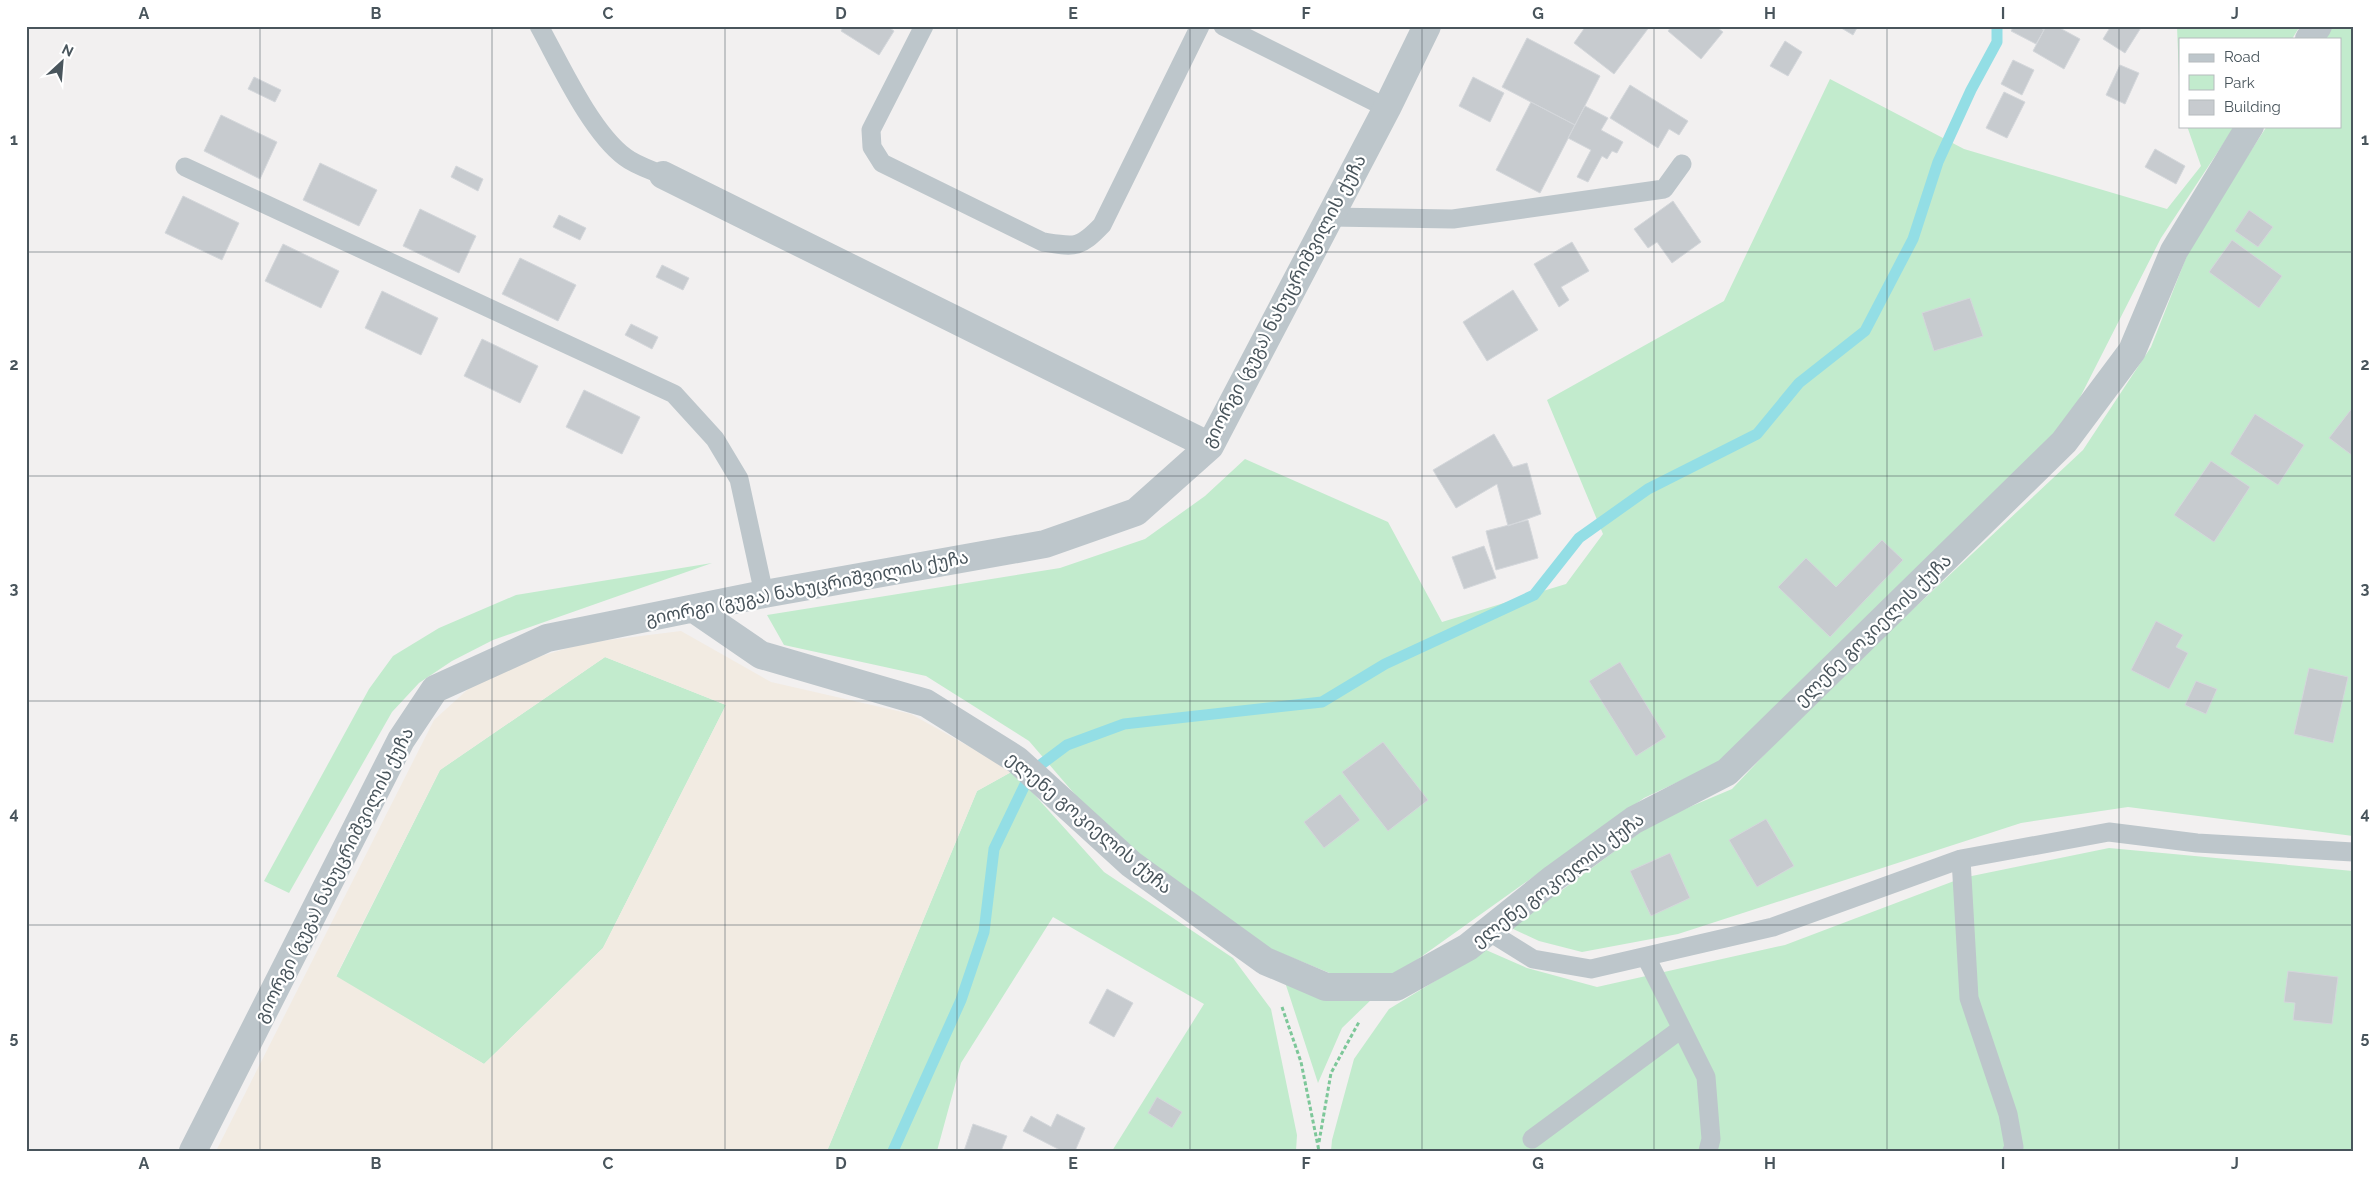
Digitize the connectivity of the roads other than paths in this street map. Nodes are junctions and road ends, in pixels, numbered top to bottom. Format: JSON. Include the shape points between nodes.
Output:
{"nodes":[{"id":1,"x":539,"y":26,"type":"edge"},
{"id":2,"x":924,"y":26,"type":"edge"},
{"id":3,"x":1200,"y":26,"type":"edge"},
{"id":4,"x":1223,"y":26,"type":"edge"},
{"id":5,"x":1427,"y":26,"type":"edge"},
{"id":6,"x":2318,"y":26,"type":"edge"},
{"id":7,"x":2310,"y":38,"type":"edge"},
{"id":8,"x":1387,"y":108,"type":"junction"},
{"id":9,"x":2249,"y":128,"type":"edge"},
{"id":10,"x":1682,"y":164,"type":"dead end"},
{"id":11,"x":185,"y":167,"type":"dead end"},
{"id":12,"x":663,"y":175,"type":"joint"},
{"id":13,"x":1330,"y":217,"type":"junction"},
{"id":14,"x":1210,"y":446,"type":"junction"},
{"id":15,"x":764,"y":594,"type":"junction"},
{"id":16,"x":694,"y":609,"type":"junction"},
{"id":17,"x":2353,"y":852,"type":"edge"},
{"id":18,"x":1961,"y":859,"type":"junction"},
{"id":19,"x":1488,"y":931,"type":"junction"},
{"id":20,"x":1646,"y":956,"type":"junction"},
{"id":21,"x":1681,"y":1028,"type":"junction"},
{"id":22,"x":1532,"y":1139,"type":"dead end"},
{"id":23,"x":193,"y":1151,"type":"edge"},
{"id":24,"x":1708,"y":1151,"type":"edge"},
{"id":25,"x":2012,"y":1151,"type":"edge"}],
"edges":[{"from":1,"to":12,"type":"lane","via":[[590,116],[607,139],[625,158]]},
{"from":2,"to":3,"type":"lane","via":[[871,130],[872,147],[882,163],[1043,242],[1070,246],[1086,242],[1102,225]]},
{"from":4,"to":8,"type":"lane"},
{"from":5,"to":8,"type":"street","name":"გიორგი (გუგა) ნახუცრიშვილის ქუჩა"},
{"from":6,"to":7,"type":"street"},
{"from":8,"to":13,"type":"street","name":"გიორგი (გუგა) ნახუცრიშვილის ქუჩა"},
{"from":9,"to":19,"type":"street","name":"ელენე გოკიელის ქუჩა","via":[[2174,251],[2132,351],[2064,442],[1727,772],[1634,820]]},
{"from":10,"to":13,"type":"lane","via":[[1664,189],[1453,219]]},
{"from":11,"to":15,"type":"lane","via":[[674,394],[716,438],[740,479]]},
{"from":12,"to":14,"type":"street"},
{"from":13,"to":14,"type":"street","name":"გიორგი (გუგა) ნახუცრიშვილის ქუჩა"},
{"from":14,"to":15,"type":"street","name":"გიორგი (გუგა) ნახუცრიშვილის ქუჩა","via":[[1136,512],[1045,544]]},
{"from":15,"to":16,"type":"street","name":"გიორგი (გუგა) ნახუცრიშვილის ქუჩა"},
{"from":16,"to":19,"type":"street","name":"ელენე გოკიელის ქუჩა","via":[[761,655],[926,703],[1017,760],[1131,864],[1265,961],[1326,988],[1396,987],[1468,947]]},
{"from":16,"to":23,"type":"street","name":"გიორგი (გუგა) ნახუცრიშვილის ქუჩა","via":[[547,638],[435,689],[401,740]]},
{"from":17,"to":18,"type":"lane","via":[[2197,843],[2109,832]]},
{"from":18,"to":20,"type":"lane","via":[[1773,927]]},
{"from":18,"to":25,"type":"lane","via":[[1969,998],[2008,1114]]},
{"from":19,"to":20,"type":"lane","via":[[1533,959],[1591,969]]},
{"from":20,"to":21,"type":"lane"},
{"from":21,"to":22,"type":"lane"},
{"from":21,"to":24,"type":"lane","via":[[1706,1078],[1711,1139]]}]}
